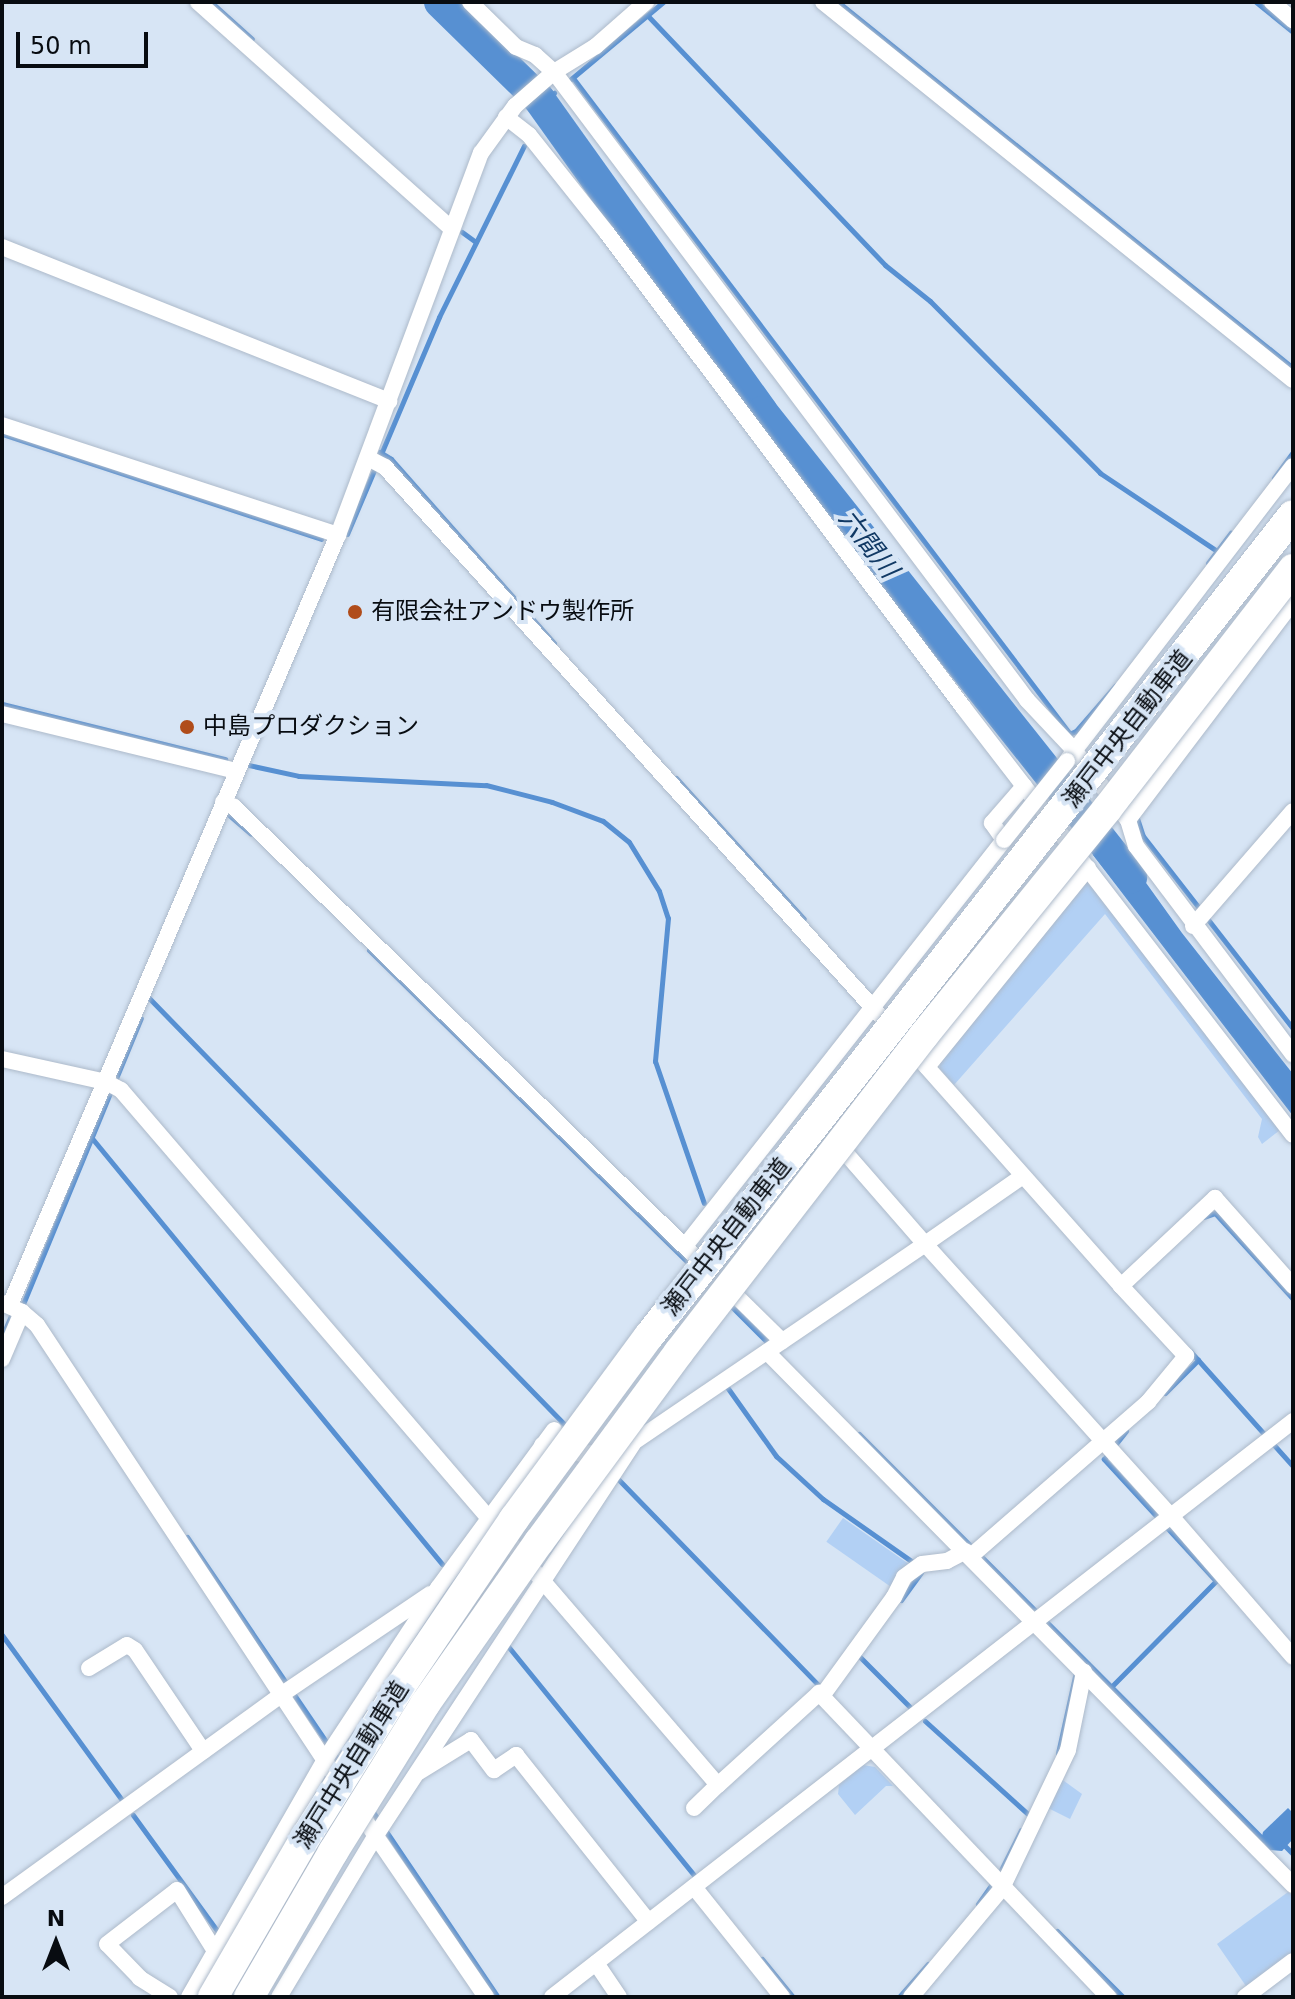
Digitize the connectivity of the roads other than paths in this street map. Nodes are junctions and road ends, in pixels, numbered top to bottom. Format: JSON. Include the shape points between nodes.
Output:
{"nodes":[{"id":1,"x":198,"y":2,"type":"edge"},
{"id":2,"x":470,"y":2,"type":"edge"},
{"id":3,"x":646,"y":2,"type":"edge"},
{"id":4,"x":823,"y":2,"type":"edge"},
{"id":5,"x":1272,"y":2,"type":"edge"},
{"id":6,"x":1293,"y":20,"type":"edge"},
{"id":7,"x":551,"y":75,"type":"junction"},
{"id":8,"x":511,"y":112,"type":"junction"},
{"id":9,"x":450,"y":227,"type":"junction"},
{"id":10,"x":2,"y":247,"type":"edge"},
{"id":11,"x":1293,"y":380,"type":"edge"},
{"id":12,"x":389,"y":401,"type":"junction"},
{"id":13,"x":2,"y":425,"type":"edge"},
{"id":14,"x":374,"y":460,"type":"junction"},
{"id":15,"x":1293,"y":466,"type":"edge"},
{"id":16,"x":1293,"y":515,"type":"edge"},
{"id":17,"x":338,"y":535,"type":"junction"},
{"id":18,"x":1293,"y":569,"type":"edge"},
{"id":19,"x":1293,"y":602,"type":"edge"},
{"id":20,"x":2,"y":714,"type":"edge"},
{"id":21,"x":1071,"y":756,"type":"junction"},
{"id":22,"x":235,"y":771,"type":"junction"},
{"id":23,"x":1024,"y":786,"type":"junction"},
{"id":24,"x":228,"y":804,"type":"junction"},
{"id":25,"x":1293,"y":811,"type":"edge"},
{"id":26,"x":1128,"y":820,"type":"junction"},
{"id":27,"x":1004,"y":840,"type":"junction"},
{"id":28,"x":1088,"y":868,"type":"junction"},
{"id":29,"x":1200,"y":918,"type":"junction"},
{"id":30,"x":872,"y":1007,"type":"junction"},
{"id":31,"x":1293,"y":1054,"type":"edge"},
{"id":32,"x":2,"y":1059,"type":"edge"},
{"id":33,"x":927,"y":1067,"type":"junction"},
{"id":34,"x":111,"y":1085,"type":"junction"},
{"id":35,"x":800,"y":1099,"type":"junction"},
{"id":36,"x":1293,"y":1135,"type":"edge"},
{"id":37,"x":1023,"y":1176,"type":"junction"},
{"id":38,"x":925,"y":1244,"type":"junction"},
{"id":39,"x":685,"y":1246,"type":"junction"},
{"id":40,"x":1124,"y":1283,"type":"junction"},
{"id":41,"x":1293,"y":1286,"type":"edge"},
{"id":42,"x":12,"y":1303,"type":"edge"},
{"id":43,"x":774,"y":1347,"type":"junction"},
{"id":44,"x":2,"y":1359,"type":"edge"},
{"id":45,"x":1293,"y":1421,"type":"edge"},
{"id":46,"x":554,"y":1430,"type":"dead end"},
{"id":47,"x":634,"y":1442,"type":"junction"},
{"id":48,"x":542,"y":1445,"type":"junction"},
{"id":49,"x":1108,"y":1446,"type":"junction"},
{"id":50,"x":487,"y":1519,"type":"junction"},
{"id":51,"x":1164,"y":1522,"type":"junction"},
{"id":52,"x":973,"y":1552,"type":"junction"},
{"id":53,"x":541,"y":1581,"type":"junction"},
{"id":54,"x":438,"y":1588,"type":"junction"},
{"id":55,"x":1040,"y":1618,"type":"junction"},
{"id":56,"x":1293,"y":1657,"type":"edge"},
{"id":57,"x":89,"y":1668,"type":"dead end"},
{"id":58,"x":1084,"y":1672,"type":"junction"},
{"id":59,"x":286,"y":1691,"type":"junction"},
{"id":60,"x":824,"y":1693,"type":"junction"},
{"id":61,"x":874,"y":1746,"type":"junction"},
{"id":62,"x":203,"y":1751,"type":"junction"},
{"id":63,"x":331,"y":1753,"type":"junction"},
{"id":64,"x":415,"y":1775,"type":"junction"},
{"id":65,"x":718,"y":1785,"type":"junction"},
{"id":66,"x":694,"y":1808,"type":"dead end"},
{"id":67,"x":380,"y":1828,"type":"junction"},
{"id":68,"x":1001,"y":1882,"type":"junction"},
{"id":69,"x":698,"y":1884,"type":"junction"},
{"id":70,"x":1293,"y":1885,"type":"edge"},
{"id":71,"x":2,"y":1897,"type":"edge"},
{"id":72,"x":649,"y":1922,"type":"junction"},
{"id":73,"x":215,"y":1951,"type":"junction"},
{"id":74,"x":1293,"y":1961,"type":"edge"},
{"id":75,"x":596,"y":1963,"type":"junction"},
{"id":76,"x":170,"y":1997,"type":"edge"},
{"id":77,"x":189,"y":1997,"type":"edge"},
{"id":78,"x":213,"y":1997,"type":"edge"},
{"id":79,"x":249,"y":1997,"type":"edge"},
{"id":80,"x":279,"y":1997,"type":"edge"},
{"id":81,"x":486,"y":1997,"type":"edge"},
{"id":82,"x":552,"y":1997,"type":"edge"},
{"id":83,"x":619,"y":1997,"type":"edge"},
{"id":84,"x":782,"y":1997,"type":"edge"},
{"id":85,"x":911,"y":1997,"type":"edge"},
{"id":86,"x":1109,"y":1997,"type":"edge"},
{"id":87,"x":1245,"y":1997,"type":"edge"}],
"edges":[{"from":1,"to":9,"type":"street"},
{"from":2,"to":7,"type":"street","via":[[516,47],[535,55]]},
{"from":3,"to":7,"type":"street","via":[[596,46]]},
{"from":4,"to":11,"type":"street"},
{"from":5,"to":6,"type":"street"},
{"from":7,"to":8,"type":"street"},
{"from":7,"to":21,"type":"street"},
{"from":8,"to":9,"type":"street","via":[[481,153]]},
{"from":8,"to":23,"type":"street"},
{"from":9,"to":12,"type":"street"},
{"from":10,"to":12,"type":"street"},
{"from":12,"to":14,"type":"street"},
{"from":13,"to":17,"type":"street"},
{"from":14,"to":17,"type":"street"},
{"from":14,"to":30,"type":"street"},
{"from":15,"to":21,"type":"street"},
{"from":16,"to":78,"type":"highway","name":"瀬戸中央自動車道","bridge":true,"via":[[649,1336],[514,1519],[393,1698]]},
{"from":17,"to":22,"type":"street"},
{"from":18,"to":79,"type":"highway","name":"瀬戸中央自動車道","bridge":true,"via":[[924,1035],[539,1542],[425,1704]]},
{"from":19,"to":26,"type":"street"},
{"from":20,"to":22,"type":"street"},
{"from":21,"to":26,"type":"street"},
{"from":21,"to":27,"type":"street","bridge":true},
{"from":22,"to":24,"type":"street"},
{"from":23,"to":27,"type":"street","via":[[992,823]]},
{"from":23,"to":28,"type":"street"},
{"from":24,"to":34,"type":"street"},
{"from":24,"to":39,"type":"street"},
{"from":25,"to":29,"type":"street"},
{"from":26,"to":29,"type":"street","via":[[1136,846]]},
{"from":27,"to":30,"type":"street"},
{"from":28,"to":33,"type":"street"},
{"from":28,"to":36,"type":"street"},
{"from":29,"to":31,"type":"street"},
{"from":30,"to":33,"type":"street"},
{"from":30,"to":35,"type":"street"},
{"from":32,"to":34,"type":"street"},
{"from":33,"to":37,"type":"street"},
{"from":34,"to":42,"type":"street"},
{"from":34,"to":50,"type":"street"},
{"from":35,"to":38,"type":"street"},
{"from":35,"to":39,"type":"street"},
{"from":37,"to":38,"type":"street"},
{"from":37,"to":40,"type":"street"},
{"from":38,"to":43,"type":"street"},
{"from":38,"to":49,"type":"street"},
{"from":39,"to":43,"type":"street"},
{"from":40,"to":41,"type":"street","via":[[1215,1198]]},
{"from":40,"to":49,"type":"street","via":[[1186,1356]]},
{"from":42,"to":44,"type":"street"},
{"from":42,"to":59,"type":"street","via":[[37,1325]]},
{"from":43,"to":47,"type":"street"},
{"from":43,"to":52,"type":"street"},
{"from":45,"to":51,"type":"street"},
{"from":46,"to":48,"type":"street"},
{"from":47,"to":48,"type":"street","via":[[616,1451],[582,1454]]},
{"from":47,"to":53,"type":"street"},
{"from":48,"to":50,"type":"street"},
{"from":49,"to":51,"type":"street"},
{"from":49,"to":52,"type":"street"},
{"from":50,"to":53,"type":"street"},
{"from":50,"to":54,"type":"street"},
{"from":51,"to":55,"type":"street"},
{"from":51,"to":56,"type":"street"},
{"from":52,"to":55,"type":"street"},
{"from":52,"to":60,"type":"street","via":[[919,1566],[904,1577]]},
{"from":53,"to":64,"type":"street"},
{"from":53,"to":65,"type":"street"},
{"from":54,"to":59,"type":"street"},
{"from":54,"to":63,"type":"street"},
{"from":55,"to":58,"type":"street"},
{"from":55,"to":61,"type":"street"},
{"from":57,"to":62,"type":"street","via":[[127,1645],[135,1650]]},
{"from":58,"to":68,"type":"street","via":[[1068,1750]]},
{"from":58,"to":70,"type":"street"},
{"from":59,"to":62,"type":"street"},
{"from":59,"to":63,"type":"street"},
{"from":60,"to":61,"type":"street"},
{"from":60,"to":65,"type":"street"},
{"from":61,"to":68,"type":"street"},
{"from":61,"to":69,"type":"street"},
{"from":62,"to":71,"type":"street"},
{"from":63,"to":67,"type":"street"},
{"from":63,"to":73,"type":"street"},
{"from":64,"to":67,"type":"street"},
{"from":64,"to":72,"type":"street","via":[[471,1740],[494,1770],[516,1755]]},
{"from":65,"to":66,"type":"street"},
{"from":67,"to":80,"type":"street"},
{"from":67,"to":81,"type":"street"},
{"from":68,"to":85,"type":"street"},
{"from":68,"to":86,"type":"street"},
{"from":69,"to":72,"type":"street"},
{"from":69,"to":84,"type":"street"},
{"from":72,"to":75,"type":"street"},
{"from":73,"to":76,"type":"street","via":[[177,1890],[107,1944],[140,1978]]},
{"from":73,"to":77,"type":"street"},
{"from":74,"to":87,"type":"street"},
{"from":75,"to":82,"type":"street"},
{"from":75,"to":83,"type":"street"}]}
